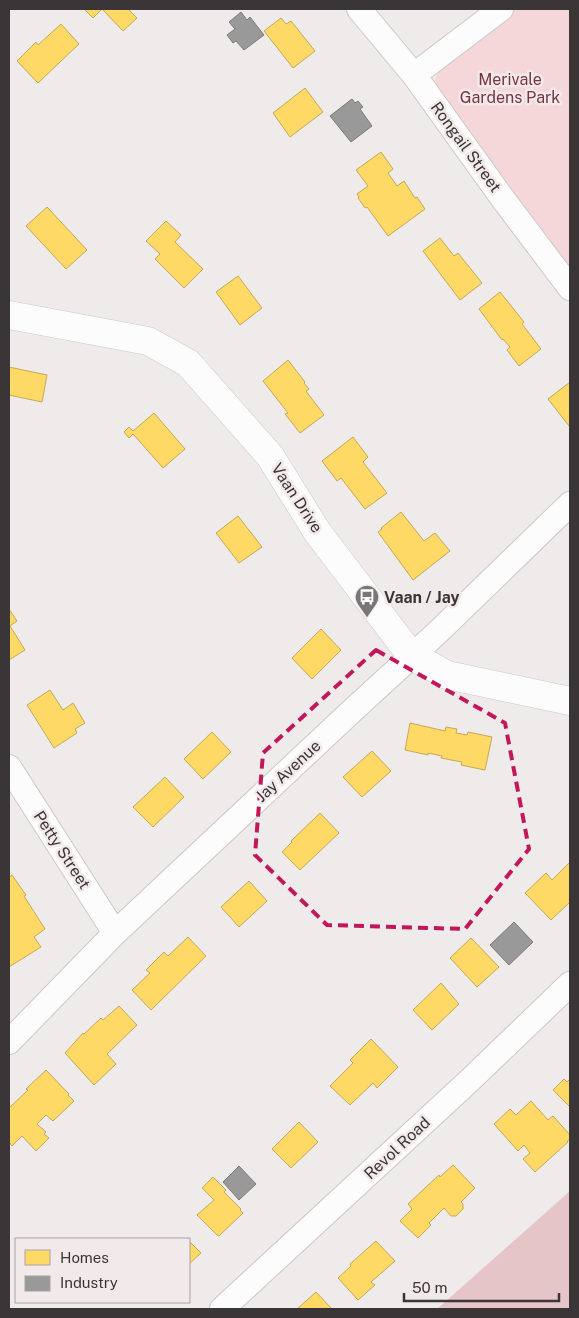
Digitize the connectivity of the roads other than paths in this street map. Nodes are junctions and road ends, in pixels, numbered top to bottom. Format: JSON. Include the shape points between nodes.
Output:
{"nodes":[{"id":1,"x":359,"y":9,"type":"edge"},
{"id":2,"x":501,"y":9,"type":"edge"},
{"id":3,"x":414,"y":75,"type":"junction"},
{"id":4,"x":570,"y":288,"type":"edge"},
{"id":5,"x":9,"y":315,"type":"edge"},
{"id":6,"x":570,"y":504,"type":"edge"},
{"id":7,"x":412,"y":656,"type":"junction"},
{"id":8,"x":570,"y":701,"type":"edge"},
{"id":9,"x":9,"y":767,"type":"edge"},
{"id":10,"x":115,"y":933,"type":"junction"},
{"id":11,"x":570,"y":984,"type":"edge"},
{"id":12,"x":9,"y":1042,"type":"edge"},
{"id":13,"x":222,"y":1309,"type":"edge"}],
"edges":[{"from":1,"to":3,"type":"street","name":"Rongail Street"},
{"from":2,"to":3,"type":"street"},
{"from":3,"to":4,"type":"street","name":"Rongail Street"},
{"from":5,"to":7,"type":"street","name":"Vaan Drive","via":[[148,341],[188,363],[270,456],[318,533]]},
{"from":6,"to":7,"type":"street","name":"Jay Avenue"},
{"from":7,"to":8,"type":"street","name":"Vaan Drive","via":[[447,675]]},
{"from":7,"to":10,"type":"street","name":"Jay Avenue"},
{"from":9,"to":10,"type":"street","name":"Petty Street"},
{"from":10,"to":12,"type":"street","name":"Jay Avenue"},
{"from":11,"to":13,"type":"street","name":"Revol Road"}]}
